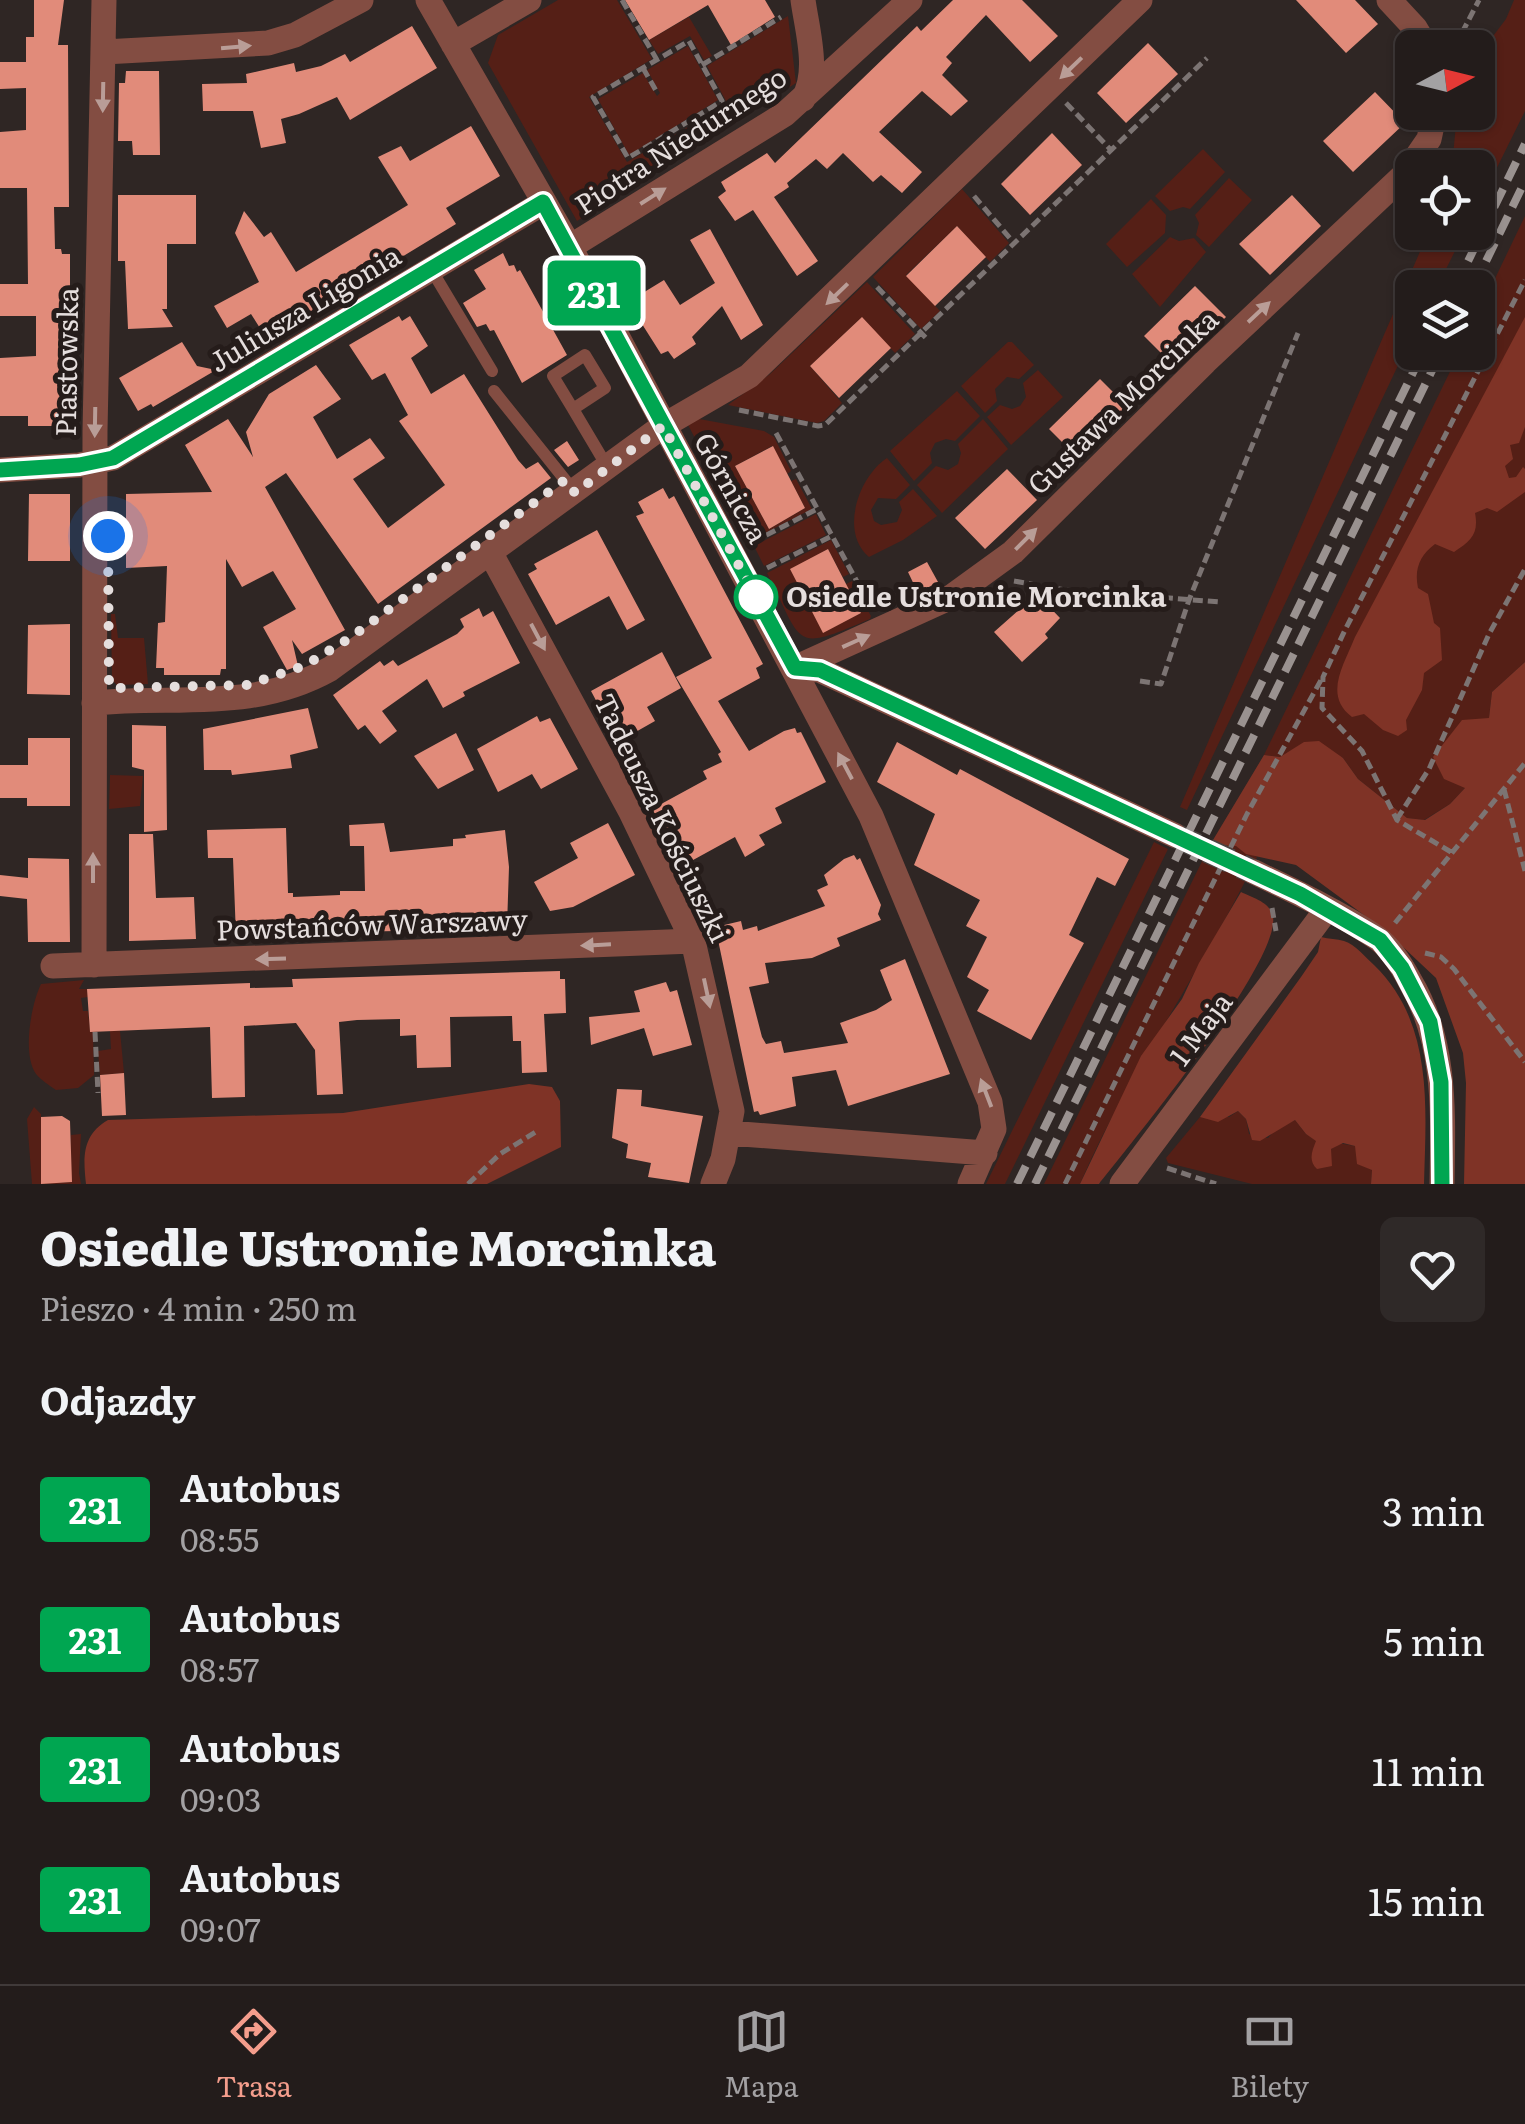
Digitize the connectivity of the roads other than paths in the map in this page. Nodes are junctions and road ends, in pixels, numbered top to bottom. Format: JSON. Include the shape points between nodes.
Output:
{"nodes":[{"id":1,"x":104,"y":0,"type":"edge"},
{"id":2,"x":361,"y":0,"type":"edge"},
{"id":3,"x":428,"y":0,"type":"edge"},
{"id":4,"x":529,"y":0,"type":"edge"},
{"id":5,"x":910,"y":0,"type":"edge"},
{"id":6,"x":1140,"y":0,"type":"edge"},
{"id":7,"x":1389,"y":0,"type":"edge"},
{"id":8,"x":795,"y":6,"type":"edge"},
{"id":9,"x":1415,"y":30,"type":"edge"},
{"id":10,"x":453,"y":44,"type":"junction"},
{"id":11,"x":104,"y":52,"type":"junction"},
{"id":12,"x":800,"y":103,"type":"junction"},
{"id":13,"x":1432,"y":130,"type":"edge"},
{"id":14,"x":543,"y":202,"type":"junction"},
{"id":15,"x":570,"y":248,"type":"junction"},
{"id":16,"x":431,"y":269,"type":"junction"},
{"id":17,"x":492,"y":371,"type":"dead end"},
{"id":18,"x":494,"y":391,"type":"dead end"},
{"id":19,"x":573,"y":409,"type":"dead end"},
{"id":20,"x":663,"y":426,"type":"junction"},
{"id":21,"x":95,"y":463,"type":"junction"},
{"id":22,"x":608,"y":468,"type":"junction"},
{"id":23,"x":0,"y":470,"type":"edge"},
{"id":24,"x":575,"y":493,"type":"junction"},
{"id":25,"x":490,"y":552,"type":"junction"},
{"id":26,"x":795,"y":668,"type":"junction"},
{"id":27,"x":94,"y":703,"type":"junction"},
{"id":28,"x":1174,"y":834,"type":"tunnel mouth"},
{"id":29,"x":1254,"y":872,"type":"tunnel mouth"},
{"id":30,"x":1327,"y":909,"type":"junction"},
{"id":31,"x":693,"y":941,"type":"junction"},
{"id":32,"x":53,"y":966,"type":"dead end"},
{"id":33,"x":94,"y":966,"type":"junction"},
{"id":34,"x":729,"y":1134,"type":"junction"},
{"id":35,"x":985,"y":1153,"type":"junction"},
{"id":36,"x":713,"y":1184,"type":"edge"},
{"id":37,"x":970,"y":1184,"type":"edge"},
{"id":38,"x":1122,"y":1184,"type":"edge"},
{"id":39,"x":1442,"y":1184,"type":"edge"}],
"edges":[{"from":1,"to":11,"type":"street","name":"Piastowska"},
{"from":11,"to":2,"type":"street","one_way":true,"via":[[268,44]]},
{"from":3,"to":10,"type":"street","name":"Górnicza"},
{"from":4,"to":10,"type":"street"},
{"from":5,"to":12,"type":"street","name":"Piotra Niedurnego"},
{"from":6,"to":20,"type":"street","one_way":true,"via":[[749,376]]},
{"from":7,"to":9,"type":"street"},
{"from":8,"to":12,"type":"street","via":[[812,73]]},
{"from":10,"to":14,"type":"street","name":"Górnicza"},
{"from":11,"to":21,"type":"street","name":"Piastowska","one_way":true},
{"from":15,"to":12,"type":"street","name":"Piotra Niedurnego","one_way":true},
{"from":26,"to":13,"type":"street","name":"Gustawa Morcinka","one_way":true,"via":[[918,614],[1012,552],[1406,174]]},
{"from":14,"to":15,"type":"street","name":"Górnicza"},
{"from":14,"to":16,"type":"street","name":"Juliusza Ligonia"},
{"from":15,"to":20,"type":"street","name":"Górnicza"},
{"from":16,"to":17,"type":"lane"},
{"from":16,"to":21,"type":"street","name":"Juliusza Ligonia"},
{"from":18,"to":24,"type":"lane"},
{"from":19,"to":22,"type":"lane"},
{"from":20,"to":22,"type":"street"},
{"from":20,"to":26,"type":"street","name":"Górnicza"},
{"from":21,"to":23,"type":"street"},
{"from":21,"to":27,"type":"street","name":"Piastowska"},
{"from":22,"to":24,"type":"street"},
{"from":24,"to":25,"type":"street"},
{"from":25,"to":27,"type":"street","via":[[330,669],[299,684],[252,698]]},
{"from":25,"to":31,"type":"street","name":"Tadeusza Kościuszki","one_way":true},
{"from":26,"to":28,"type":"street","via":[[820,670]]},
{"from":35,"to":26,"type":"street","name":"Górnicza","one_way":true,"via":[[994,1128],[990,1102],[871,816]]},
{"from":33,"to":27,"type":"street","name":"Piastowska","one_way":true},
{"from":29,"to":30,"type":"street"},
{"from":30,"to":38,"type":"street","name":"1 Maja"},
{"from":30,"to":39,"type":"street","via":[[1380,940],[1430,1022],[1441,1082]]},
{"from":31,"to":33,"type":"street","name":"Powstańców Warszawy","one_way":true},
{"from":31,"to":34,"type":"street","name":"Tadeusza Kościuszki","one_way":true,"via":[[732,1110]]},
{"from":32,"to":33,"type":"street","name":"Powstańców Warszawy"},
{"from":34,"to":35,"type":"street"},
{"from":34,"to":36,"type":"street","name":"Tadeusza Kościuszki"},
{"from":35,"to":37,"type":"street","name":"Górnicza"}]}
